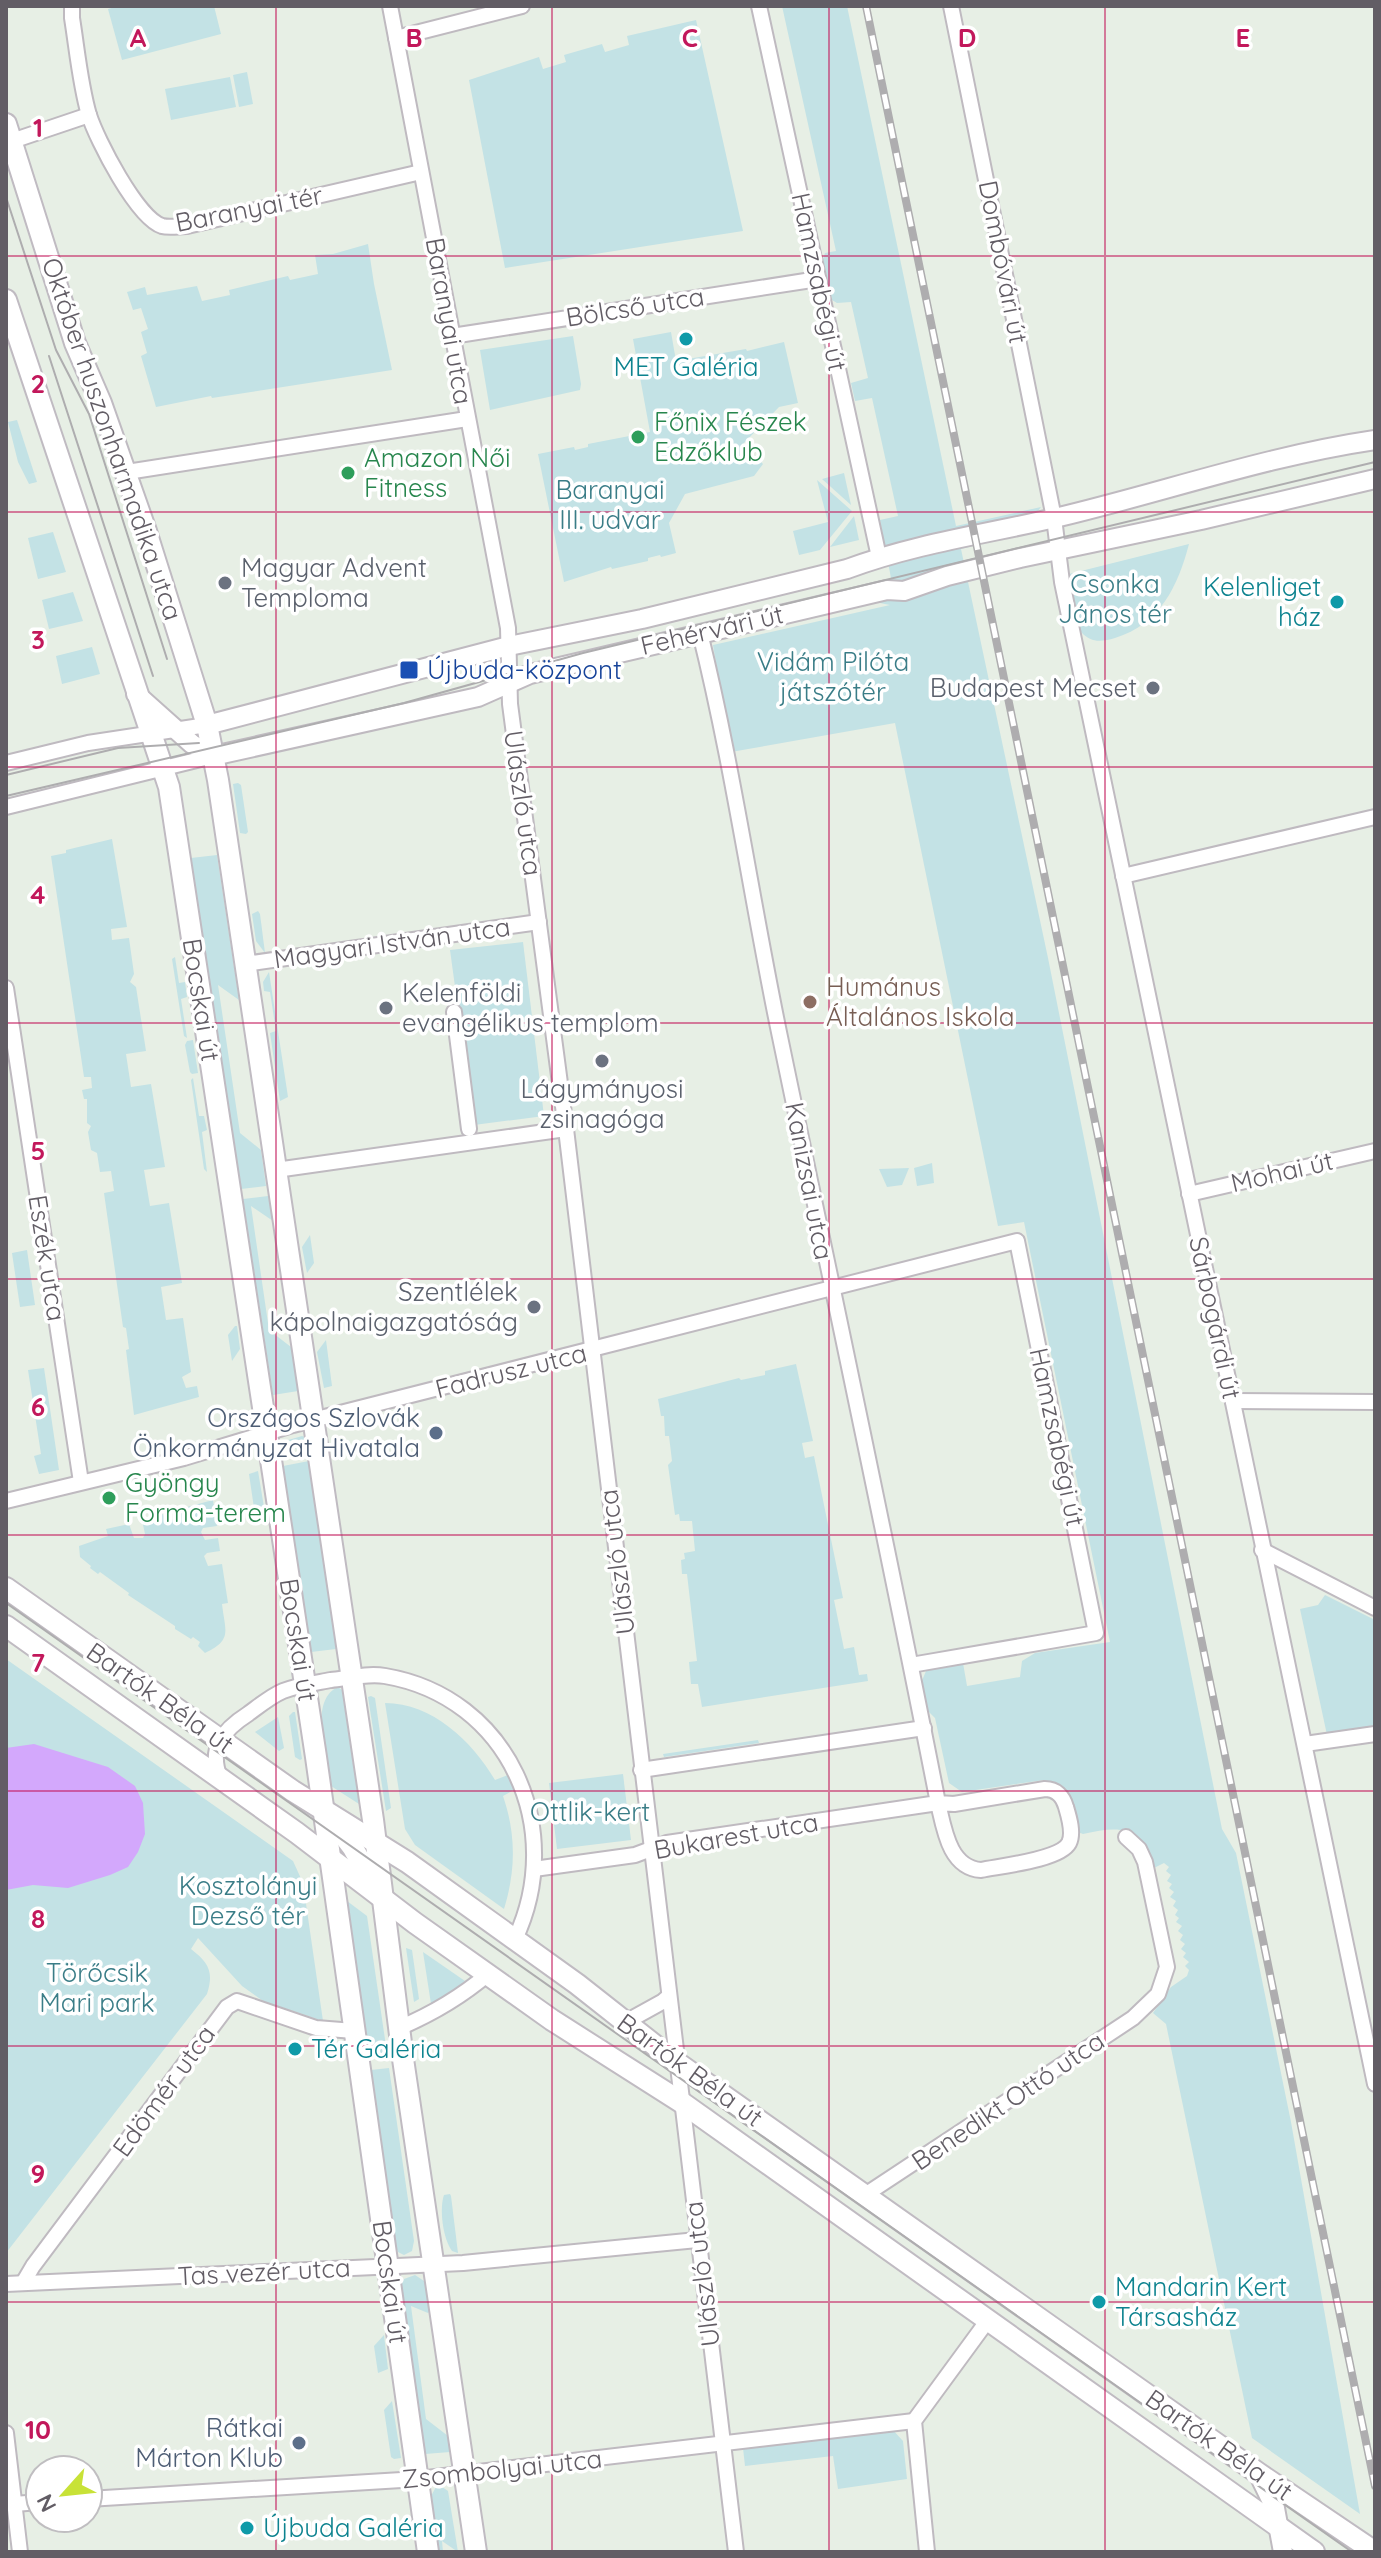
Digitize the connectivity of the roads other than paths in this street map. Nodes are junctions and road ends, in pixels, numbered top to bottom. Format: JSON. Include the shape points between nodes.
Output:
{"nodes":[{"id":1,"x":72,"y":6,"type":"edge"},
{"id":2,"x":390,"y":6,"type":"edge"},
{"id":3,"x":522,"y":6,"type":"edge"},
{"id":4,"x":759,"y":6,"type":"edge"},
{"id":5,"x":951,"y":6,"type":"edge"},
{"id":6,"x":396,"y":38,"type":"junction"},
{"id":7,"x":89,"y":115,"type":"junction"},
{"id":8,"x":8,"y":135,"type":"edge"},
{"id":9,"x":421,"y":172,"type":"junction"},
{"id":10,"x":818,"y":279,"type":"junction"},
{"id":11,"x":6,"y":300,"type":"edge"},
{"id":12,"x":452,"y":336,"type":"junction"},
{"id":13,"x":467,"y":419,"type":"junction"},
{"id":14,"x":1375,"y":440,"type":"edge"},
{"id":15,"x":127,"y":472,"type":"junction"},
{"id":16,"x":1375,"y":479,"type":"edge"},
{"id":17,"x":1054,"y":518,"type":"junction"},
{"id":18,"x":1058,"y":550,"type":"junction"},
{"id":19,"x":879,"y":557,"type":"junction"},
{"id":20,"x":887,"y":590,"type":"junction"},
{"id":21,"x":700,"y":633,"type":"junction"},
{"id":22,"x":509,"y":646,"type":"junction"},
{"id":23,"x":510,"y":684,"type":"junction"},
{"id":24,"x":136,"y":694,"type":"junction"},
{"id":25,"x":207,"y":725,"type":"junction"},
{"id":26,"x":175,"y":728,"type":"junction"},
{"id":27,"x":151,"y":732,"type":"junction"},
{"id":28,"x":213,"y":756,"type":"junction"},
{"id":29,"x":6,"y":763,"type":"edge"},
{"id":30,"x":165,"y":769,"type":"junction"},
{"id":31,"x":6,"y":807,"type":"edge"},
{"id":32,"x":1375,"y":817,"type":"edge"},
{"id":33,"x":1123,"y":876,"type":"junction"},
{"id":34,"x":539,"y":922,"type":"junction"},
{"id":35,"x":245,"y":964,"type":"junction"},
{"id":36,"x":6,"y":988,"type":"edge"},
{"id":37,"x":454,"y":1012,"type":"dead end"},
{"id":38,"x":469,"y":1129,"type":"dead end"},
{"id":39,"x":566,"y":1129,"type":"junction"},
{"id":40,"x":1375,"y":1151,"type":"edge"},
{"id":41,"x":276,"y":1170,"type":"junction"},
{"id":42,"x":1189,"y":1194,"type":"junction"},
{"id":43,"x":1017,"y":1241,"type":"joint"},
{"id":44,"x":830,"y":1287,"type":"junction"},
{"id":45,"x":592,"y":1351,"type":"junction"},
{"id":46,"x":1233,"y":1401,"type":"junction"},
{"id":47,"x":1375,"y":1402,"type":"edge"},
{"id":48,"x":313,"y":1420,"type":"junction"},
{"id":49,"x":267,"y":1433,"type":"junction"},
{"id":50,"x":81,"y":1482,"type":"junction"},
{"id":51,"x":6,"y":1501,"type":"edge"},
{"id":52,"x":1262,"y":1550,"type":"junction"},
{"id":53,"x":6,"y":1588,"type":"edge"},
{"id":54,"x":1375,"y":1608,"type":"edge"},
{"id":55,"x":6,"y":1626,"type":"edge"},
{"id":56,"x":911,"y":1665,"type":"junction"},
{"id":57,"x":352,"y":1677,"type":"junction"},
{"id":58,"x":305,"y":1684,"type":"junction"},
{"id":59,"x":924,"y":1728,"type":"junction"},
{"id":60,"x":1375,"y":1734,"type":"edge"},
{"id":61,"x":219,"y":1739,"type":"junction"},
{"id":62,"x":1305,"y":1744,"type":"junction"},
{"id":63,"x":641,"y":1770,"type":"junction"},
{"id":64,"x":220,"y":1778,"type":"junction"},
{"id":65,"x":938,"y":1803,"type":"junction"},
{"id":66,"x":324,"y":1811,"type":"junction"},
{"id":67,"x":1126,"y":1837,"type":"dead end"},
{"id":68,"x":376,"y":1843,"type":"junction"},
{"id":69,"x":651,"y":1849,"type":"junction"},
{"id":70,"x":330,"y":1857,"type":"junction"},
{"id":71,"x":534,"y":1869,"type":"junction"},
{"id":72,"x":381,"y":1897,"type":"junction"},
{"id":73,"x":515,"y":1939,"type":"junction"},
{"id":74,"x":488,"y":1974,"type":"junction"},
{"id":75,"x":669,"y":1996,"type":"junction"},
{"id":76,"x":1375,"y":2006,"type":"edge"},
{"id":77,"x":1359,"y":2009,"type":"junction"},
{"id":78,"x":624,"y":2023,"type":"junction"},
{"id":79,"x":399,"y":2028,"type":"junction"},
{"id":80,"x":354,"y":2031,"type":"junction"},
{"id":81,"x":676,"y":2062,"type":"junction"},
{"id":82,"x":1375,"y":2084,"type":"edge"},
{"id":83,"x":681,"y":2102,"type":"junction"},
{"id":84,"x":865,"y":2195,"type":"junction"},
{"id":85,"x":697,"y":2240,"type":"junction"},
{"id":86,"x":434,"y":2264,"type":"junction"},
{"id":87,"x":388,"y":2267,"type":"junction"},
{"id":88,"x":23,"y":2283,"type":"junction"},
{"id":89,"x":6,"y":2284,"type":"edge"},
{"id":90,"x":988,"y":2320,"type":"junction"},
{"id":91,"x":914,"y":2421,"type":"junction"},
{"id":92,"x":6,"y":2433,"type":"edge"},
{"id":93,"x":724,"y":2444,"type":"junction"},
{"id":94,"x":1258,"y":2473,"type":"junction"},
{"id":95,"x":465,"y":2474,"type":"junction"},
{"id":96,"x":418,"y":2479,"type":"junction"},
{"id":97,"x":104,"y":2498,"type":"edge"},
{"id":98,"x":24,"y":2503,"type":"edge"},
{"id":99,"x":14,"y":2504,"type":"junction"},
{"id":100,"x":1279,"y":2527,"type":"junction"},
{"id":101,"x":1373,"y":2550,"type":"edge"},
{"id":102,"x":20,"y":2552,"type":"edge"},
{"id":103,"x":428,"y":2552,"type":"edge"},
{"id":104,"x":476,"y":2552,"type":"edge"},
{"id":105,"x":736,"y":2552,"type":"edge"},
{"id":106,"x":927,"y":2552,"type":"edge"},
{"id":107,"x":1283,"y":2552,"type":"edge"},
{"id":108,"x":1314,"y":2552,"type":"edge"}],
"edges":[{"from":1,"to":7,"type":"street","name":"Baranyai tér"},
{"from":2,"to":6,"type":"street","name":"Baranyai utca"},
{"from":3,"to":6,"type":"street"},
{"from":4,"to":10,"type":"street","name":"Hamzsabégi út"},
{"from":5,"to":17,"type":"street","name":"Dombóvári út"},
{"from":6,"to":9,"type":"street","name":"Baranyai utca"},
{"from":7,"to":8,"type":"street"},
{"from":7,"to":9,"type":"street","name":"Baranyai tér","via":[[138,208],[163,226],[187,226]]},
{"from":8,"to":15,"type":"main road","name":"Október huszonharmadika utca","via":[[75,343]]},
{"from":9,"to":12,"type":"street","name":"Baranyai utca"},
{"from":10,"to":12,"type":"street","name":"Bölcső utca"},
{"from":10,"to":19,"type":"street","name":"Hamzsabégi út"},
{"from":11,"to":24,"type":"main road"},
{"from":12,"to":13,"type":"street","name":"Baranyai utca"},
{"from":13,"to":15,"type":"street"},
{"from":13,"to":22,"type":"street","name":"Baranyai utca"},
{"from":14,"to":17,"type":"street","name":"Fehérvári út","via":[[1191,480]]},
{"from":15,"to":25,"type":"main road","name":"Október huszonharmadika utca"},
{"from":16,"to":18,"type":"street","name":"Fehérvári út"},
{"from":17,"to":18,"type":"street","name":"Dombóvári út"},
{"from":17,"to":19,"type":"street","name":"Fehérvári út"},
{"from":18,"to":20,"type":"street","name":"Fehérvári út","via":[[918,587]]},
{"from":18,"to":33,"type":"street","name":"Sárbogárdi út"},
{"from":19,"to":20,"type":"street"},
{"from":19,"to":22,"type":"street","name":"Fehérvári út","via":[[671,612]]},
{"from":20,"to":21,"type":"street","name":"Fehérvári út"},
{"from":21,"to":23,"type":"street","name":"Fehérvári út","via":[[530,674]]},
{"from":21,"to":44,"type":"street","name":"Kanizsai utca"},
{"from":22,"to":23,"type":"street","name":"Baranyai utca"},
{"from":22,"to":25,"type":"street","name":"Fehérvári út"},
{"from":23,"to":28,"type":"street","name":"Fehérvári út","via":[[478,697]]},
{"from":23,"to":34,"type":"street","name":"Ulászló utca"},
{"from":24,"to":26,"type":"street"},
{"from":24,"to":27,"type":"main road"},
{"from":25,"to":26,"type":"street","name":"Fehérvári út"},
{"from":25,"to":28,"type":"main road","name":"Október huszonharmadika utca"},
{"from":26,"to":27,"type":"street","name":"Fehérvári út"},
{"from":26,"to":28,"type":"street"},
{"from":27,"to":29,"type":"street","name":"Fehérvári út"},
{"from":27,"to":30,"type":"main road","name":"Bocskai út"},
{"from":28,"to":30,"type":"street","name":"Fehérvári út"},
{"from":28,"to":35,"type":"main road","name":"Bocskai út"},
{"from":30,"to":31,"type":"street","name":"Fehérvári út"},
{"from":30,"to":49,"type":"main road","name":"Bocskai út"},
{"from":32,"to":33,"type":"street"},
{"from":33,"to":42,"type":"street","name":"Sárbogárdi út"},
{"from":34,"to":35,"type":"street","name":"Magyari István utca"},
{"from":34,"to":39,"type":"street","name":"Ulászló utca"},
{"from":35,"to":41,"type":"main road","name":"Bocskai út"},
{"from":36,"to":50,"type":"street","name":"Eszék utca"},
{"from":37,"to":38,"type":"street"},
{"from":39,"to":41,"type":"street"},
{"from":39,"to":45,"type":"street","name":"Ulászló utca"},
{"from":40,"to":42,"type":"street","name":"Mohai út"},
{"from":41,"to":48,"type":"main road","name":"Bocskai út"},
{"from":42,"to":46,"type":"street","name":"Sárbogárdi út"},
{"from":43,"to":44,"type":"street","name":"Fadrusz utca"},
{"from":43,"to":56,"type":"street","name":"Hamzsabégi út","via":[[1096,1633]]},
{"from":44,"to":45,"type":"street","name":"Fadrusz utca"},
{"from":44,"to":56,"type":"street","name":"Kanizsai utca"},
{"from":45,"to":48,"type":"street","name":"Fadrusz utca"},
{"from":45,"to":63,"type":"street","name":"Ulászló utca"},
{"from":46,"to":47,"type":"street"},
{"from":46,"to":52,"type":"street","name":"Sárbogárdi út"},
{"from":48,"to":49,"type":"street","name":"Fadrusz utca"},
{"from":48,"to":57,"type":"main road","name":"Bocskai út"},
{"from":49,"to":50,"type":"street","name":"Fadrusz utca"},
{"from":49,"to":58,"type":"main road","name":"Bocskai út"},
{"from":50,"to":51,"type":"street","name":"Fadrusz utca"},
{"from":52,"to":54,"type":"street"},
{"from":52,"to":62,"type":"street","name":"Sárbogárdi út"},
{"from":53,"to":61,"type":"main road","name":"Bartók Béla út"},
{"from":55,"to":64,"type":"main road","name":"Bartók Béla út"},
{"from":56,"to":59,"type":"street","name":"Kanizsai utca"},
{"from":57,"to":58,"type":"street"},
{"from":57,"to":68,"type":"main road","name":"Bocskai út"},
{"from":57,"to":71,"type":"street","via":[[386,1676],[431,1689],[481,1725],[524,1789]]},
{"from":58,"to":61,"type":"street","via":[[264,1702]]},
{"from":58,"to":66,"type":"main road","name":"Bocskai út"},
{"from":59,"to":63,"type":"street"},
{"from":59,"to":65,"type":"street","name":"Bukarest utca"},
{"from":60,"to":62,"type":"street"},
{"from":61,"to":64,"type":"street","via":[[215,1760]]},
{"from":61,"to":66,"type":"main road","name":"Bartók Béla út"},
{"from":62,"to":77,"type":"street","name":"Sárbogárdi út"},
{"from":63,"to":69,"type":"street","name":"Ulászló utca"},
{"from":64,"to":70,"type":"main road","name":"Bartók Béla út"},
{"from":65,"to":65,"type":"street","name":"Bukarest utca","via":[[951,1848],[971,1869],[1052,1855],[1070,1842],[1066,1803],[1051,1789]]},
{"from":65,"to":69,"type":"street","name":"Bukarest utca"},
{"from":66,"to":68,"type":"main road","name":"Bartók Béla út"},
{"from":66,"to":70,"type":"main road","name":"Bocskai út"},
{"from":66,"to":72,"type":"main road"},
{"from":67,"to":84,"type":"street","name":"Benedikt Ottó utca","via":[[1145,1862],[1167,1967],[1150,2005]]},
{"from":68,"to":72,"type":"main road","name":"Bocskai út"},
{"from":68,"to":73,"type":"main road","name":"Bartók Béla út"},
{"from":69,"to":71,"type":"street","name":"Bukarest utca"},
{"from":69,"to":75,"type":"street","name":"Ulászló utca"},
{"from":70,"to":72,"type":"main road","name":"Bartók Béla út"},
{"from":70,"to":80,"type":"main road","name":"Bocskai út"},
{"from":71,"to":73,"type":"street"},
{"from":72,"to":74,"type":"main road","name":"Bartók Béla út"},
{"from":72,"to":79,"type":"main road","name":"Bocskai út"},
{"from":73,"to":78,"type":"main road","name":"Bartók Béla út"},
{"from":74,"to":79,"type":"street","via":[[456,1999]]},
{"from":74,"to":83,"type":"main road","name":"Bartók Béla út"},
{"from":75,"to":78,"type":"street"},
{"from":75,"to":81,"type":"street","name":"Ulászló utca"},
{"from":76,"to":77,"type":"street"},
{"from":77,"to":82,"type":"street","name":"Sárbogárdi út"},
{"from":78,"to":81,"type":"main road","name":"Bartók Béla út"},
{"from":79,"to":86,"type":"main road","name":"Bocskai út"},
{"from":80,"to":87,"type":"main road","name":"Bocskai út"},
{"from":80,"to":88,"type":"street","name":"Edömér utca","via":[[316,2028],[237,2001],[225,2009]]},
{"from":81,"to":83,"type":"street","name":"Ulászló utca"},
{"from":81,"to":84,"type":"main road","name":"Bartók Béla út"},
{"from":83,"to":85,"type":"street","name":"Ulászló utca"},
{"from":83,"to":90,"type":"main road","name":"Bartók Béla út"},
{"from":84,"to":94,"type":"main road","name":"Bartók Béla út"},
{"from":85,"to":86,"type":"street","name":"Tas vezér utca"},
{"from":85,"to":93,"type":"street","name":"Ulászló utca"},
{"from":86,"to":87,"type":"street","name":"Tas vezér utca"},
{"from":86,"to":95,"type":"main road","name":"Bocskai út"},
{"from":87,"to":88,"type":"street","name":"Tas vezér utca"},
{"from":87,"to":96,"type":"main road","name":"Bocskai út"},
{"from":88,"to":89,"type":"street","name":"Tas vezér utca"},
{"from":90,"to":91,"type":"street"},
{"from":90,"to":100,"type":"main road","name":"Bartók Béla út"},
{"from":91,"to":93,"type":"street","name":"Zsombolyai utca"},
{"from":91,"to":106,"type":"street"},
{"from":92,"to":99,"type":"street"},
{"from":93,"to":95,"type":"street","name":"Zsombolyai utca"},
{"from":93,"to":105,"type":"street","name":"Ulászló utca"},
{"from":94,"to":100,"type":"street"},
{"from":94,"to":101,"type":"main road","name":"Bartók Béla út"},
{"from":95,"to":96,"type":"street","name":"Zsombolyai utca"},
{"from":95,"to":104,"type":"main road","name":"Bocskai út"},
{"from":96,"to":97,"type":"street","name":"Zsombolyai utca"},
{"from":96,"to":103,"type":"main road","name":"Bocskai út"},
{"from":98,"to":99,"type":"street"},
{"from":99,"to":102,"type":"street"},
{"from":100,"to":107,"type":"street"},
{"from":100,"to":108,"type":"main road","name":"Bartók Béla út"}]}
